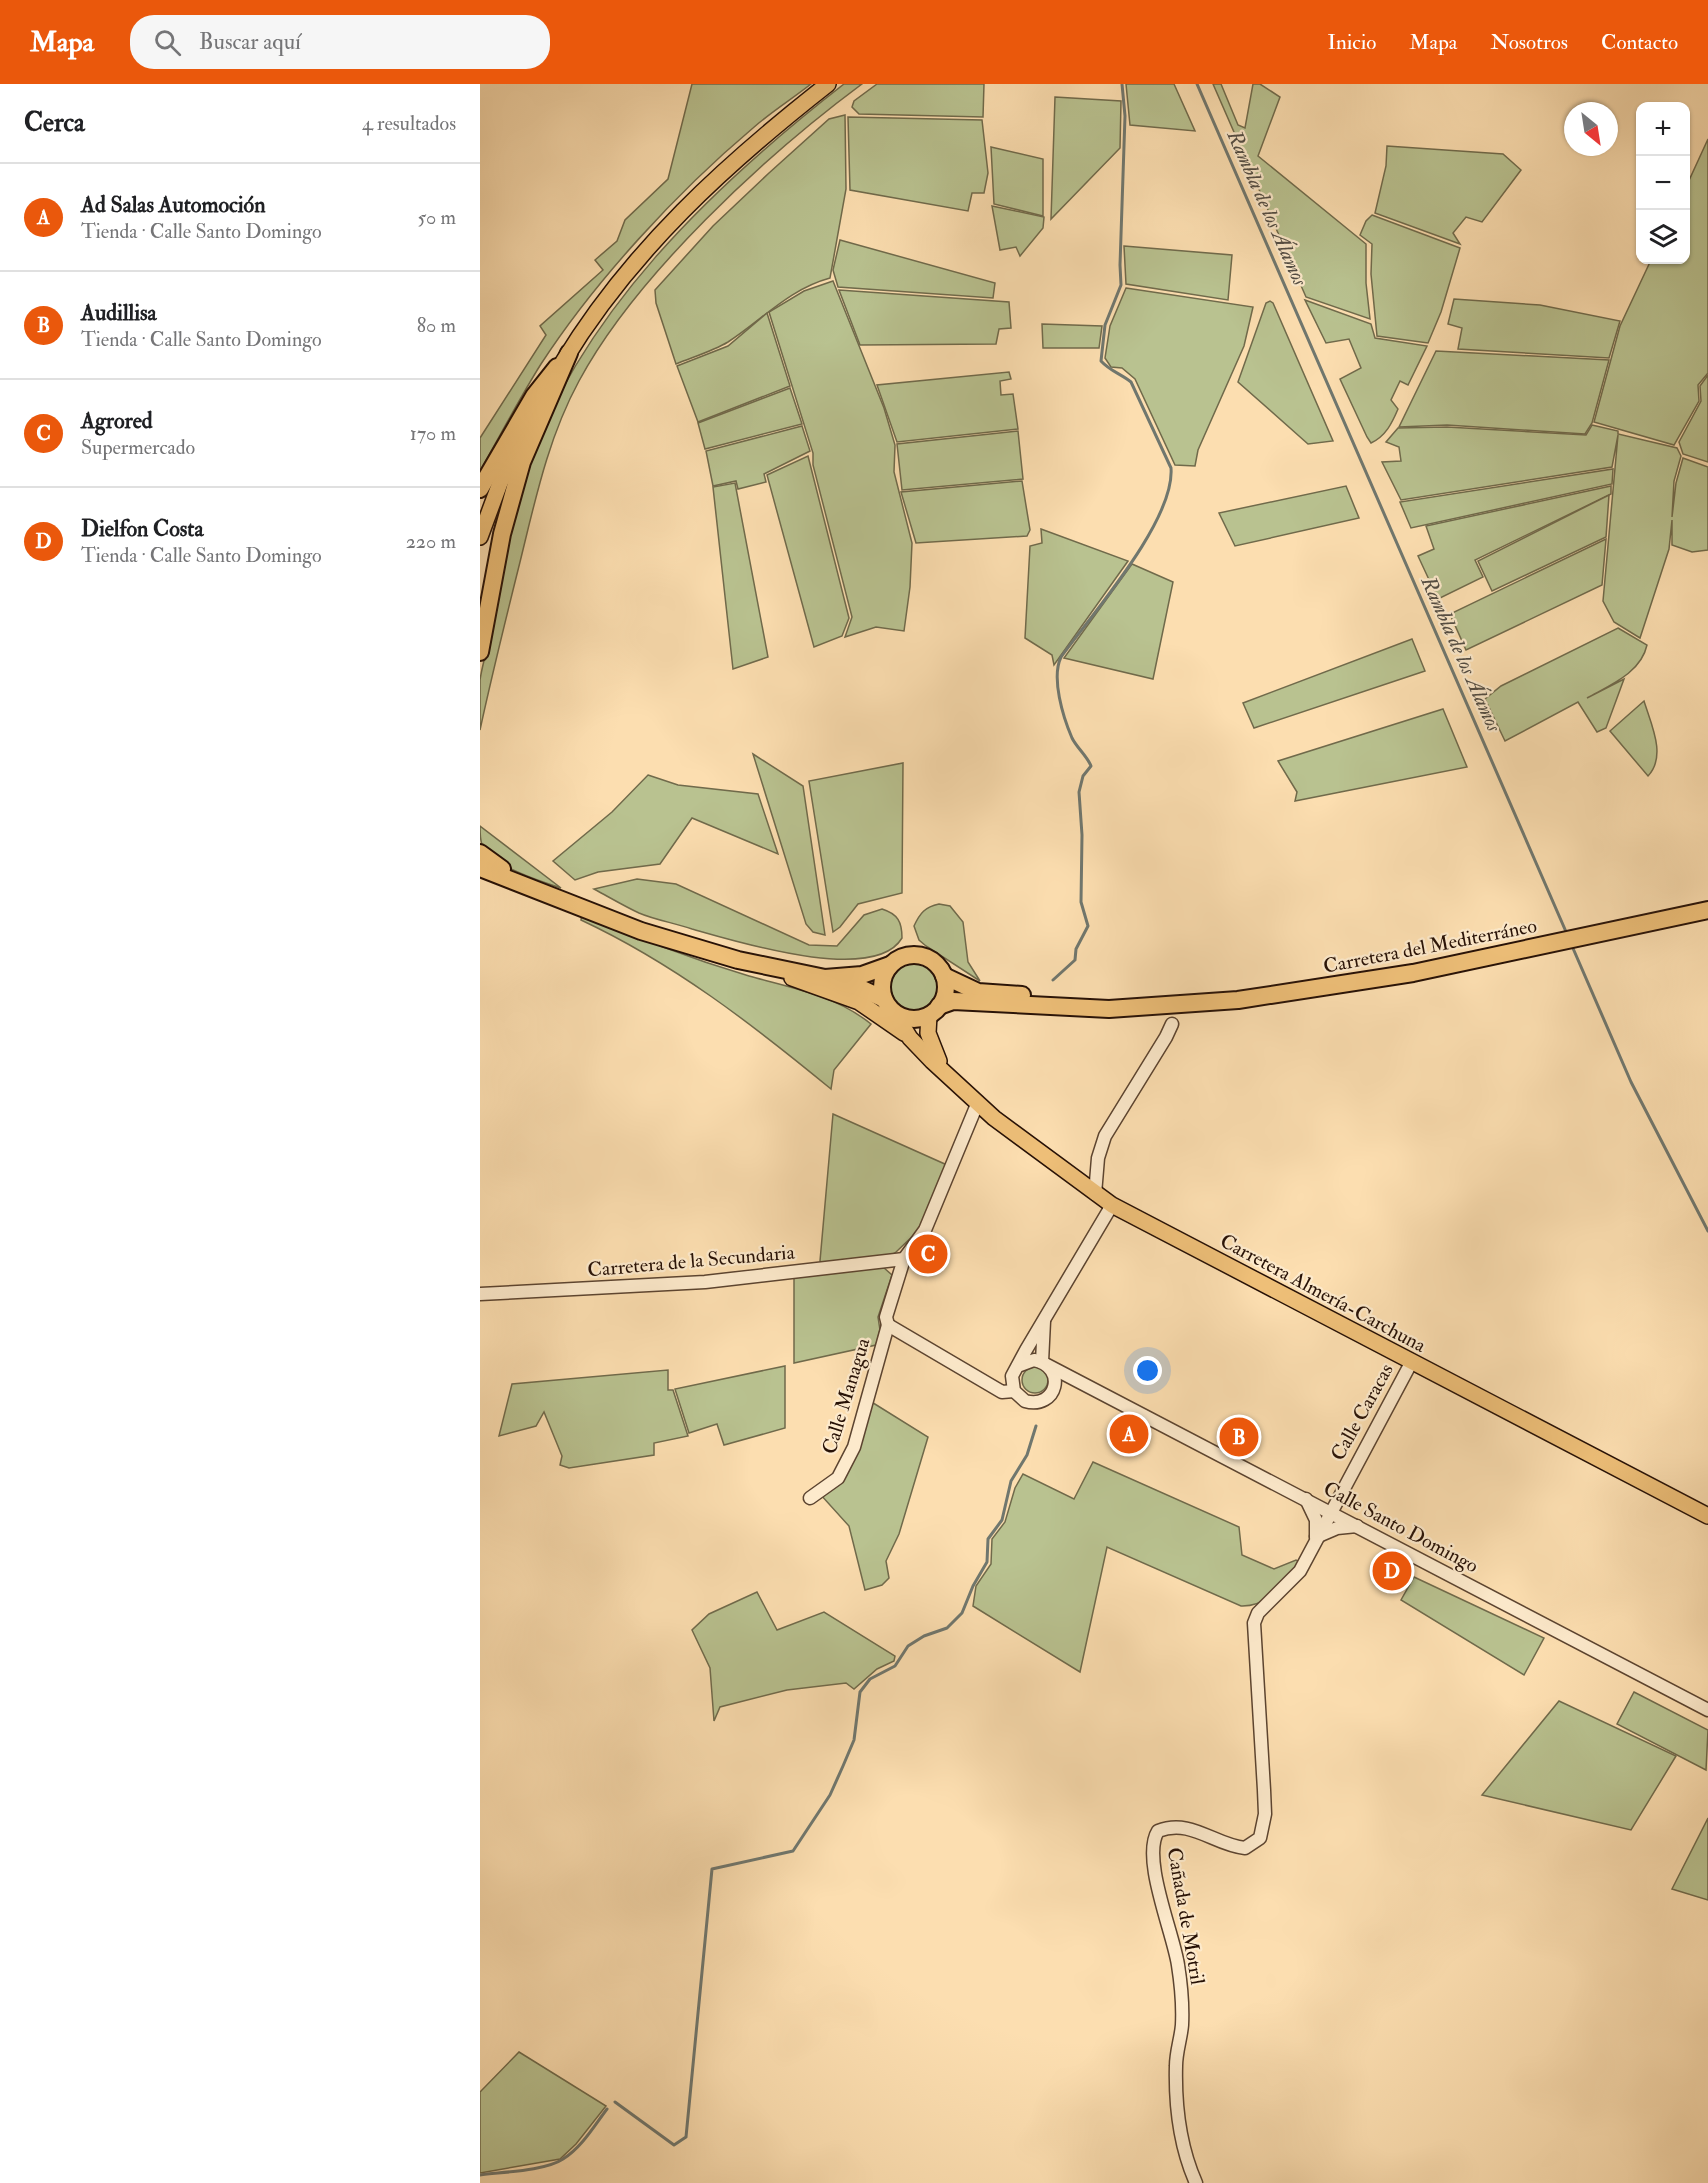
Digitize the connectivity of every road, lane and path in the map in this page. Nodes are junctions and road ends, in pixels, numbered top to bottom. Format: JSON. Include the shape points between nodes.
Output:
{"nodes":[{"id":1,"x":828,"y":84,"type":"edge"},
{"id":2,"x":569,"y":353,"type":"junction"},
{"id":3,"x":480,"y":489,"type":"edge"},
{"id":4,"x":480,"y":537,"type":"edge"},
{"id":5,"x":480,"y":652,"type":"edge"},
{"id":6,"x":480,"y":853,"type":"edge"},
{"id":7,"x":480,"y":868,"type":"edge"},
{"id":8,"x":522,"y":883,"type":"junction"},
{"id":9,"x":1708,"y":910,"type":"edge"},
{"id":10,"x":738,"y":960,"type":"junction"},
{"id":11,"x":890,"y":965,"type":"junction"},
{"id":12,"x":944,"y":976,"type":"junction"},
{"id":13,"x":825,"y":978,"type":"junction"},
{"id":14,"x":1157,"y":1005,"type":"junction"},
{"id":15,"x":889,"y":1006,"type":"junction"},
{"id":16,"x":934,"y":1010,"type":"junction"},
{"id":17,"x":1172,"y":1024,"type":"dead end"},
{"id":18,"x":910,"y":1038,"type":"junction"},
{"id":19,"x":943,"y":1069,"type":"junction"},
{"id":20,"x":978,"y":1102,"type":"junction"},
{"id":21,"x":1095,"y":1194,"type":"junction"},
{"id":22,"x":1112,"y":1205,"type":"junction"},
{"id":23,"x":904,"y":1259,"type":"junction"},
{"id":24,"x":480,"y":1294,"type":"edge"},
{"id":25,"x":1045,"y":1319,"type":"junction"},
{"id":26,"x":888,"y":1326,"type":"junction"},
{"id":27,"x":1045,"y":1363,"type":"junction"},
{"id":28,"x":1411,"y":1363,"type":"junction"},
{"id":29,"x":1018,"y":1366,"type":"junction"},
{"id":30,"x":1074,"y":1380,"type":"junction"},
{"id":31,"x":1055,"y":1382,"type":"junction"},
{"id":32,"x":1014,"y":1391,"type":"junction"},
{"id":33,"x":1343,"y":1488,"type":"junction"},
{"id":34,"x":810,"y":1498,"type":"dead end"},
{"id":35,"x":1306,"y":1499,"type":"junction"},
{"id":36,"x":1330,"y":1512,"type":"junction"},
{"id":37,"x":1708,"y":1516,"type":"edge"},
{"id":38,"x":1357,"y":1526,"type":"junction"},
{"id":39,"x":1316,"y":1538,"type":"junction"},
{"id":40,"x":1708,"y":1710,"type":"edge"},
{"id":41,"x":1196,"y":2183,"type":"edge"}],
"edges":[{"from":1,"to":2,"type":"main road","via":[[745,151],[673,220],[630,267]]},
{"from":2,"to":3,"type":"highway","via":[[534,396]]},
{"from":2,"to":4,"type":"main road","via":[[519,442]]},
{"from":2,"to":5,"type":"highway","via":[[522,462],[502,534]]},
{"from":6,"to":8,"type":"highway"},
{"from":7,"to":8,"type":"highway"},
{"from":8,"to":10,"type":"highway","via":[[641,931]]},
{"from":9,"to":14,"type":"highway","name":"Carretera del Mediterráneo","via":[[1413,973],[1238,1000]]},
{"from":10,"to":13,"type":"highway"},
{"from":10,"to":18,"type":"main road","via":[[757,970],[859,1002]]},
{"from":11,"to":12,"type":"highway","via":[[904,956],[923,956],[939,967]]},
{"from":11,"to":13,"type":"highway","via":[[862,975]]},
{"from":11,"to":15,"type":"highway","via":[[882,981]]},
{"from":12,"to":14,"type":"highway","name":"Carretera del Mediterráneo","via":[[978,992]]},
{"from":12,"to":16,"type":"highway","via":[[944,997]]},
{"from":13,"to":15,"type":"highway","via":[[858,987]]},
{"from":14,"to":16,"type":"highway","name":"Carretera del Mediterráneo","via":[[1109,1010],[953,1001]]},
{"from":15,"to":16,"type":"highway","via":[[911,1019]]},
{"from":15,"to":18,"type":"main road"},
{"from":16,"to":19,"type":"main road","via":[[930,1040]]},
{"from":17,"to":21,"type":"street","via":[[1105,1136],[1098,1158]]},
{"from":18,"to":19,"type":"main road","name":"Carretera Almería-Carchuna"},
{"from":19,"to":20,"type":"main road","name":"Carretera Almería-Carchuna"},
{"from":20,"to":21,"type":"main road","name":"Carretera Almería-Carchuna"},
{"from":20,"to":23,"type":"street","via":[[925,1230]]},
{"from":21,"to":22,"type":"main road","name":"Carretera Almería-Carchuna"},
{"from":22,"to":25,"type":"street"},
{"from":22,"to":28,"type":"main road","name":"Carretera Almería-Carchuna"},
{"from":23,"to":24,"type":"street","name":"Carretera de la Secundaria","via":[[705,1282]]},
{"from":23,"to":26,"type":"street","via":[[886,1317]]},
{"from":25,"to":27,"type":"street"},
{"from":25,"to":29,"type":"street"},
{"from":26,"to":32,"type":"street","name":"Calle Managua","via":[[1002,1392]]},
{"from":26,"to":34,"type":"street","name":"Calle Managua","via":[[846,1466],[838,1478]]},
{"from":27,"to":29,"type":"street","via":[[1034,1360]]},
{"from":27,"to":30,"type":"street","name":"Calle Santo Domingo"},
{"from":27,"to":31,"type":"street"},
{"from":28,"to":33,"type":"street","name":"Calle Caracas"},
{"from":28,"to":37,"type":"main road","name":"Carretera Almería-Carchuna"},
{"from":29,"to":32,"type":"street","via":[[1012,1376]]},
{"from":30,"to":31,"type":"street"},
{"from":30,"to":35,"type":"street","name":"Calle Santo Domingo"},
{"from":31,"to":32,"type":"street","via":[[1053,1391],[1042,1401],[1025,1401]]},
{"from":33,"to":35,"type":"street","via":[[1328,1498]]},
{"from":33,"to":36,"type":"street","name":"Calle Caracas"},
{"from":33,"to":38,"type":"street","via":[[1343,1510]]},
{"from":35,"to":36,"type":"street","name":"Calle Santo Domingo"},
{"from":35,"to":39,"type":"street","via":[[1316,1520]]},
{"from":36,"to":38,"type":"street","name":"Calle Santo Domingo"},
{"from":36,"to":39,"type":"street","name":"Cañada de Motril"},
{"from":38,"to":39,"type":"street","via":[[1337,1528]]},
{"from":38,"to":40,"type":"street","name":"Calle Santo Domingo"},
{"from":39,"to":41,"type":"street","name":"Cañada de Motril","via":[[1300,1571],[1258,1613],[1254,1623],[1265,1814],[1260,1838],[1245,1848],[1235,1847],[1179,1826],[1158,1831],[1154,1838],[1157,1882],[1172,1935],[1180,1988],[1178,2109],[1188,2164]]}]}
